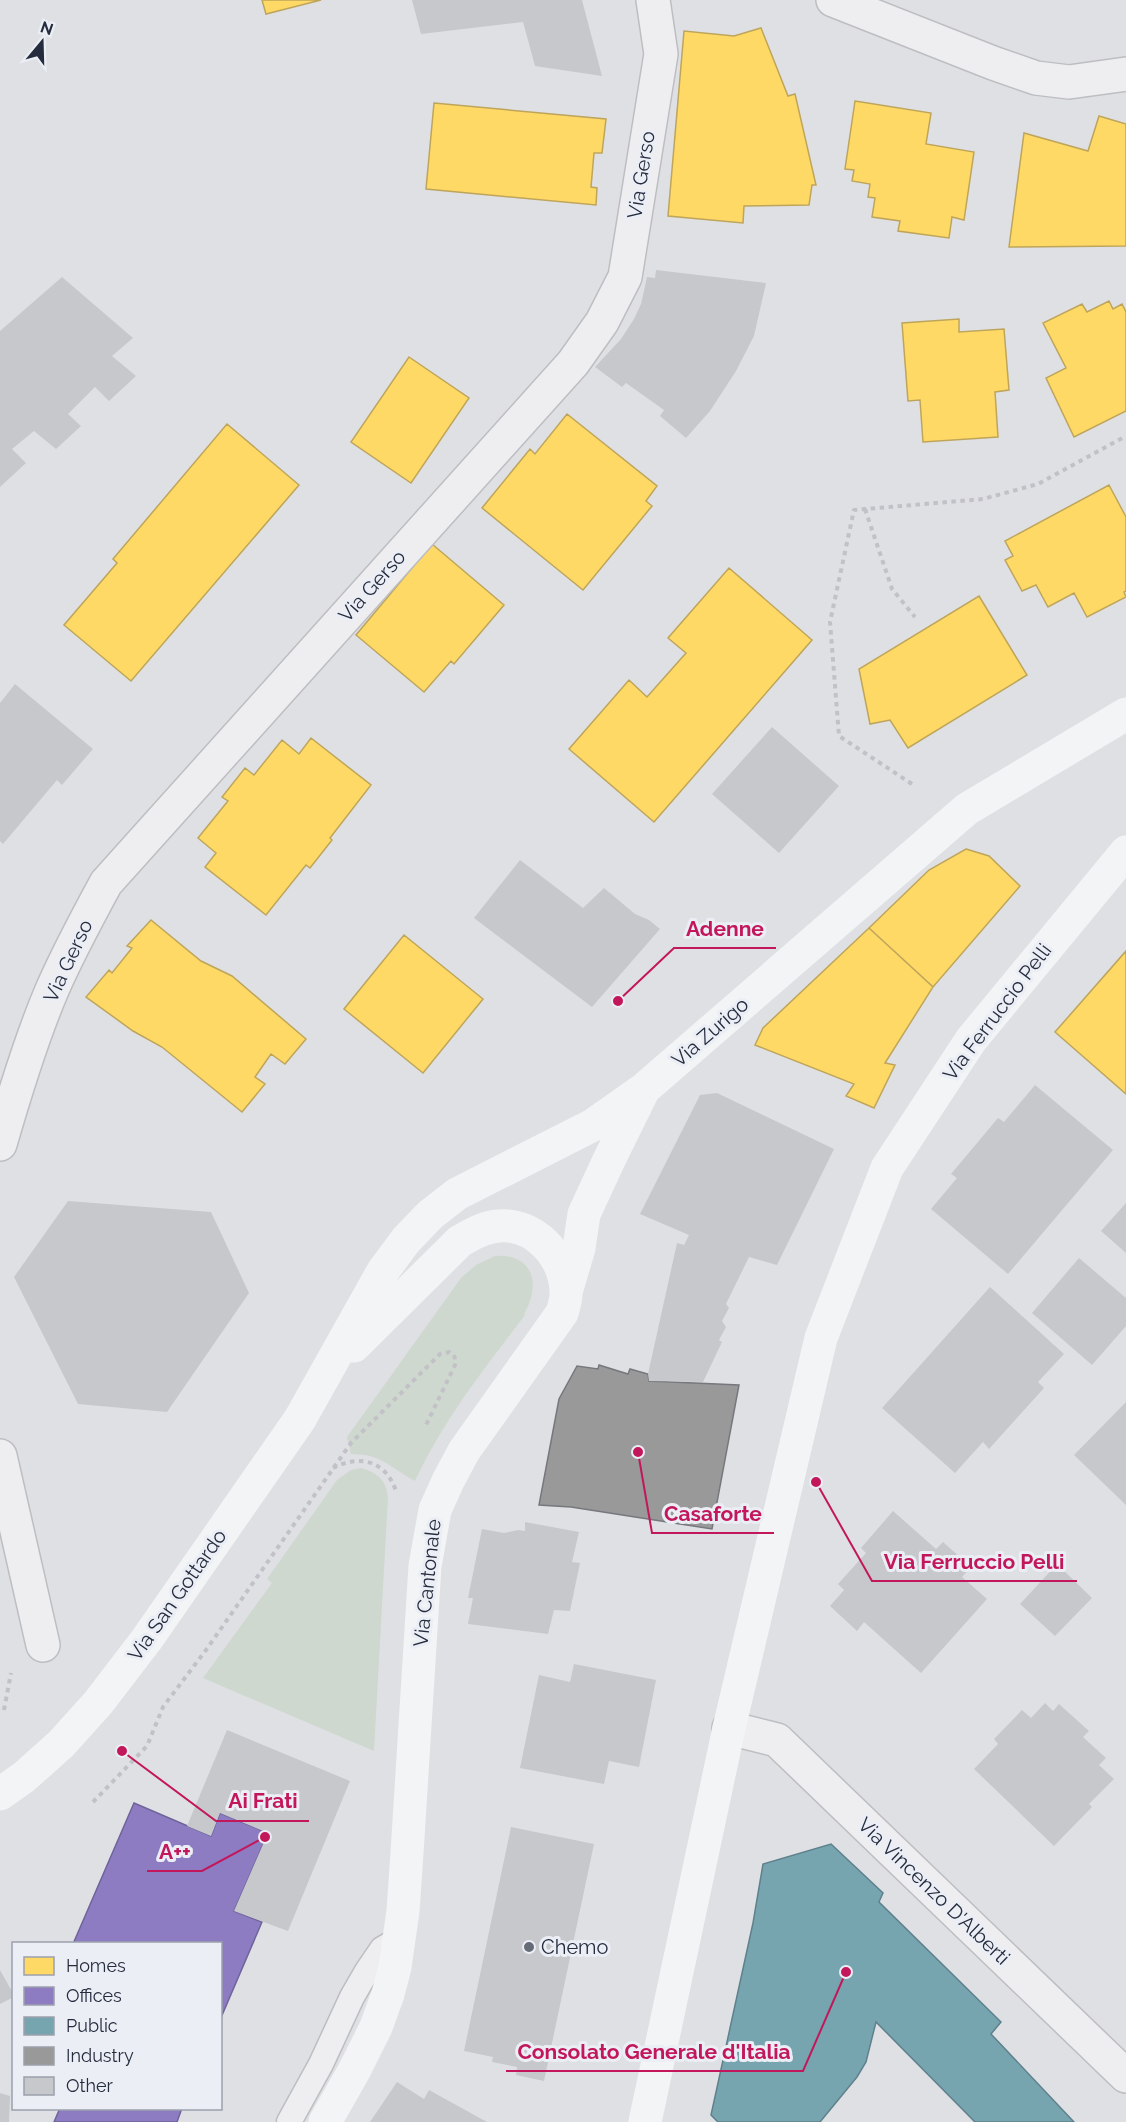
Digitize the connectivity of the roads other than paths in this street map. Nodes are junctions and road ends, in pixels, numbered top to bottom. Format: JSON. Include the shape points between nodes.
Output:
{"nodes":[{"id":1,"x":653,"y":0,"type":"edge"},
{"id":2,"x":833,"y":0,"type":"edge"},
{"id":3,"x":1126,"y":74,"type":"edge"},
{"id":4,"x":1126,"y":714,"type":"edge"},
{"id":5,"x":1126,"y":852,"type":"edge"},
{"id":6,"x":645,"y":1089,"type":"junction"},
{"id":7,"x":0,"y":1144,"type":"edge"},
{"id":8,"x":567,"y":1292,"type":"junction"},
{"id":9,"x":327,"y":1372,"type":"junction"},
{"id":10,"x":0,"y":1456,"type":"edge"},
{"id":11,"x":43,"y":1645,"type":"dead end"},
{"id":12,"x":729,"y":1728,"type":"junction"},
{"id":13,"x":0,"y":1794,"type":"edge"},
{"id":14,"x":399,"y":1939,"type":"junction"},
{"id":15,"x":1126,"y":2076,"type":"edge"},
{"id":16,"x":289,"y":2122,"type":"edge"},
{"id":17,"x":325,"y":2122,"type":"edge"},
{"id":18,"x":645,"y":2122,"type":"edge"}],
"edges":[{"from":1,"to":7,"type":"street","name":"Via Gerso","via":[[661,54],[625,277],[602,322],[573,363],[106,883],[51,992]]},
{"from":2,"to":3,"type":"street","via":[[1036,78],[1069,82]]},
{"from":4,"to":6,"type":"main road","name":"Via Zurigo","via":[[967,809]]},
{"from":5,"to":12,"type":"main road","name":"Via Ferruccio Pelli","via":[[971,1040],[888,1168],[821,1338]]},
{"from":6,"to":8,"type":"main road","name":"Via Cantonale","via":[[584,1214]]},
{"from":6,"to":9,"type":"main road","name":"Via Zurigo","via":[[593,1125],[457,1194],[430,1215],[384,1271]]},
{"from":8,"to":9,"type":"main road","via":[[564,1272],[540,1238],[521,1228],[500,1225],[479,1230],[460,1241]]},
{"from":8,"to":14,"type":"main road","name":"Via Cantonale","via":[[562,1313],[464,1451],[435,1510],[425,1566]]},
{"from":9,"to":13,"type":"main road","name":"Via San Gottardo","via":[[294,1429],[98,1703],[61,1744]]},
{"from":10,"to":11,"type":"street"},
{"from":12,"to":15,"type":"street","name":"Via Vincenzo D'Alberti","via":[[777,1740]]},
{"from":12,"to":18,"type":"main road","name":"Via Ferruccio Pelli"},
{"from":14,"to":16,"type":"lane","via":[[382,1949],[367,1971]]},
{"from":14,"to":17,"type":"main road","name":"Via Cantonale","via":[[388,1995],[376,2027]]}]}
